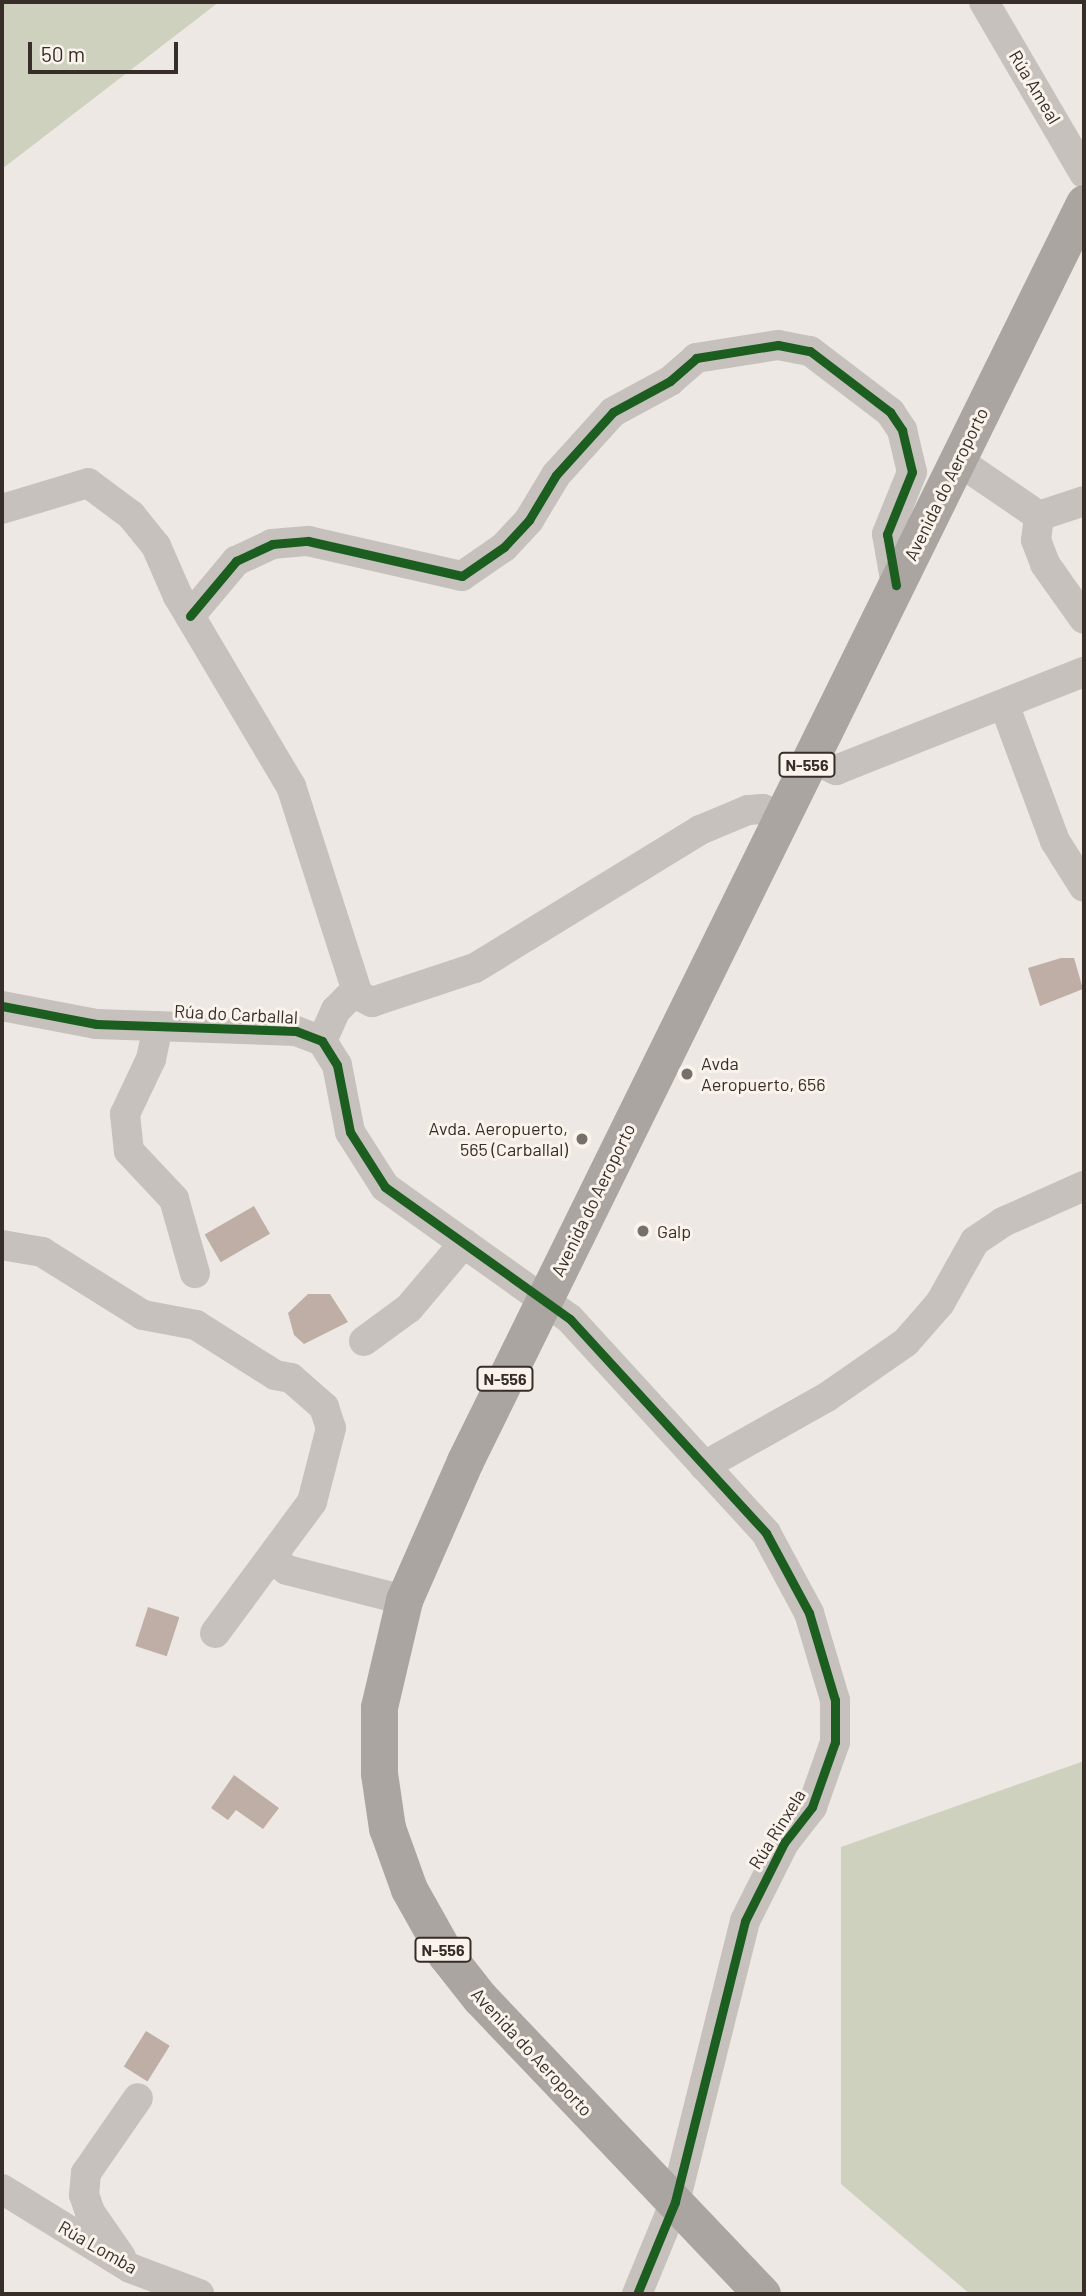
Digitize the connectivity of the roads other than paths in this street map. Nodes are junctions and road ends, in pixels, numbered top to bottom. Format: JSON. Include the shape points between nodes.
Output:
{"nodes":[{"id":1,"x":984,"y":2,"type":"edge"},
{"id":2,"x":1084,"y":173,"type":"edge"},
{"id":3,"x":1084,"y":203,"type":"edge"},
{"id":4,"x":957,"y":460,"type":"junction"},
{"id":5,"x":1084,"y":501,"type":"edge"},
{"id":6,"x":2,"y":509,"type":"edge"},
{"id":7,"x":1039,"y":516,"type":"junction"},
{"id":8,"x":896,"y":585,"type":"junction"},
{"id":9,"x":190,"y":615,"type":"junction"},
{"id":10,"x":1084,"y":619,"type":"edge"},
{"id":11,"x":1084,"y":672,"type":"edge"},
{"id":12,"x":1004,"y":704,"type":"junction"},
{"id":13,"x":810,"y":758,"type":"junction"},
{"id":14,"x":780,"y":820,"type":"junction"},
{"id":15,"x":1084,"y":887,"type":"edge"},
{"id":16,"x":358,"y":995,"type":"junction"},
{"id":17,"x":2,"y":1006,"type":"edge"},
{"id":18,"x":158,"y":1026,"type":"junction"},
{"id":19,"x":322,"y":1041,"type":"junction"},
{"id":20,"x":1084,"y":1186,"type":"edge"},
{"id":21,"x":464,"y":1243,"type":"junction"},
{"id":22,"x":2,"y":1245,"type":"edge"},
{"id":23,"x":195,"y":1273,"type":"dead end"},
{"id":24,"x":545,"y":1297,"type":"junction"},
{"id":25,"x":364,"y":1341,"type":"dead end"},
{"id":26,"x":704,"y":1466,"type":"junction"},
{"id":27,"x":271,"y":1558,"type":"junction"},
{"id":28,"x":404,"y":1600,"type":"junction"},
{"id":29,"x":215,"y":1633,"type":"dead end"},
{"id":30,"x":138,"y":2098,"type":"dead end"},
{"id":31,"x":2,"y":2189,"type":"edge"},
{"id":32,"x":675,"y":2202,"type":"junction"},
{"id":33,"x":130,"y":2269,"type":"junction"},
{"id":34,"x":199,"y":2294,"type":"edge"},
{"id":35,"x":637,"y":2294,"type":"edge"},
{"id":36,"x":762,"y":2294,"type":"edge"}],
"edges":[{"from":1,"to":2,"type":"street","name":"Rúa Ameal"},
{"from":3,"to":4,"type":"main road","name":"Avenida do Aeroporto","number":"N-556"},
{"from":4,"to":7,"type":"street"},
{"from":4,"to":8,"type":"main road","name":"Avenida do Aeroporto","number":"N-556"},
{"from":5,"to":7,"type":"street"},
{"from":6,"to":9,"type":"street","via":[[71,484],[88,483],[104,491],[156,546]]},
{"from":7,"to":10,"type":"street","via":[[1039,552]]},
{"from":8,"to":9,"type":"street","via":[[887,534],[912,472],[902,430],[890,412],[810,351],[778,345],[696,358],[670,381],[613,412],[556,475],[529,520],[505,547],[462,576],[308,541],[272,544],[236,561]]},
{"from":8,"to":13,"type":"main road","name":"Avenida do Aeroporto","number":"N-556"},
{"from":9,"to":16,"type":"street","via":[[290,786]]},
{"from":11,"to":12,"type":"street"},
{"from":12,"to":13,"type":"street","via":[[836,770]]},
{"from":12,"to":15,"type":"street","via":[[1055,841]]},
{"from":13,"to":14,"type":"main road","name":"Avenida do Aeroporto","number":"N-556"},
{"from":14,"to":16,"type":"street","via":[[763,809],[748,810],[699,830],[475,968],[372,1002]]},
{"from":14,"to":24,"type":"main road","name":"Avenida do Aeroporto","number":"N-556"},
{"from":16,"to":19,"type":"street","via":[[336,1010]]},
{"from":17,"to":18,"type":"street","name":"Rúa do Carballal","via":[[60,1020]]},
{"from":18,"to":19,"type":"street","name":"Rúa do Carballal","via":[[296,1031]]},
{"from":18,"to":23,"type":"street","via":[[151,1059],[125,1114],[129,1151],[174,1199]]},
{"from":19,"to":21,"type":"street","via":[[337,1065],[350,1132],[385,1187]]},
{"from":20,"to":26,"type":"street","via":[[1003,1222],[975,1241],[940,1303],[906,1342],[827,1397]]},
{"from":21,"to":24,"type":"street"},
{"from":21,"to":25,"type":"street","via":[[409,1308]]},
{"from":22,"to":27,"type":"street","via":[[42,1252],[123,1306],[196,1325],[312,1392],[331,1428],[327,1460],[312,1502]]},
{"from":24,"to":26,"type":"street","name":"Rúa Rinxela"},
{"from":24,"to":28,"type":"main road","name":"Avenida do Aeroporto","number":"N-556"},
{"from":26,"to":32,"type":"street","name":"Rúa Rinxela","via":[[766,1533],[809,1613],[835,1700],[835,1742],[812,1807],[784,1843],[746,1922]]},
{"from":27,"to":28,"type":"street","via":[[287,1570]]},
{"from":27,"to":29,"type":"street"},
{"from":28,"to":32,"type":"main road","name":"Avenida do Aeroporto","number":"N-556","via":[[384,1674],[378,1751],[387,1828],[409,1889],[446,1955],[480,1998]]},
{"from":30,"to":33,"type":"street","via":[[86,2173],[84,2195]]},
{"from":31,"to":33,"type":"street","name":"Rúa Lomba"},
{"from":32,"to":35,"type":"street","name":"Rúa Rinxela"},
{"from":32,"to":36,"type":"main road","name":"Avenida do Aeroporto","number":"N-556"},
{"from":33,"to":34,"type":"street","name":"Rúa Lomba"}]}
